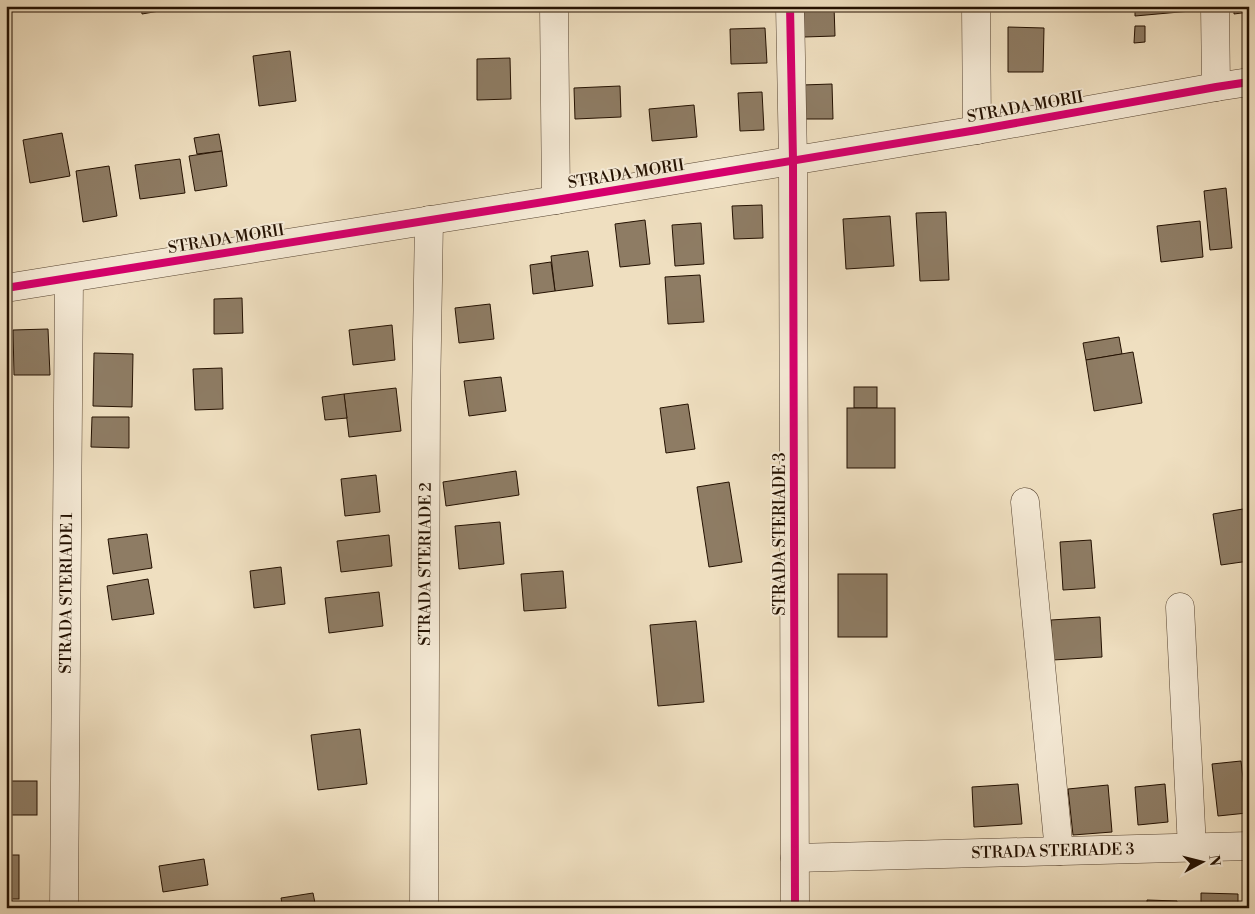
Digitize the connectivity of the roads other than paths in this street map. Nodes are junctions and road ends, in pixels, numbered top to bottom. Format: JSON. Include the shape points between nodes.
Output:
{"nodes":[{"id":1,"x":554,"y":6,"type":"edge"},
{"id":2,"x":790,"y":6,"type":"edge"},
{"id":3,"x":976,"y":6,"type":"edge"},
{"id":4,"x":1215,"y":6,"type":"edge"},
{"id":5,"x":1249,"y":82,"type":"edge"},
{"id":6,"x":1216,"y":87,"type":"junction"},
{"id":7,"x":977,"y":130,"type":"junction"},
{"id":8,"x":793,"y":160,"type":"junction"},
{"id":9,"x":556,"y":200,"type":"junction"},
{"id":10,"x":429,"y":220,"type":"junction"},
{"id":11,"x":69,"y":279,"type":"junction"},
{"id":12,"x":6,"y":288,"type":"edge"},
{"id":13,"x":1025,"y":502,"type":"dead end"},
{"id":14,"x":1180,"y":607,"type":"dead end"},
{"id":15,"x":1249,"y":846,"type":"edge"},
{"id":16,"x":1192,"y":848,"type":"junction"},
{"id":17,"x":1059,"y":851,"type":"junction"},
{"id":18,"x":795,"y":858,"type":"junction"},
{"id":19,"x":64,"y":908,"type":"edge"},
{"id":20,"x":424,"y":908,"type":"edge"},
{"id":21,"x":795,"y":908,"type":"edge"}],
"edges":[{"from":1,"to":9,"type":"street"},
{"from":2,"to":8,"type":"street","name":"STRADA STERIADE 3"},
{"from":3,"to":7,"type":"street"},
{"from":4,"to":6,"type":"street"},
{"from":5,"to":6,"type":"street","name":"STRADA MORII"},
{"from":6,"to":7,"type":"street","name":"STRADA MORII"},
{"from":7,"to":8,"type":"street","name":"STRADA MORII"},
{"from":8,"to":9,"type":"street","name":"STRADA MORII"},
{"from":8,"to":18,"type":"street","name":"STRADA STERIADE 3"},
{"from":9,"to":10,"type":"street","name":"STRADA MORII"},
{"from":10,"to":11,"type":"street","name":"STRADA MORII"},
{"from":10,"to":20,"type":"street","name":"STRADA STERIADE 2"},
{"from":11,"to":12,"type":"street","name":"STRADA MORII"},
{"from":11,"to":19,"type":"street","name":"STRADA STERIADE 1"},
{"from":13,"to":17,"type":"street"},
{"from":14,"to":16,"type":"street"},
{"from":15,"to":16,"type":"street","name":"STRADA STERIADE 3"},
{"from":16,"to":17,"type":"street","name":"STRADA STERIADE 3"},
{"from":17,"to":18,"type":"street","name":"STRADA STERIADE 3"},
{"from":18,"to":21,"type":"street","name":"STRADA STERIADE 3"}]}
